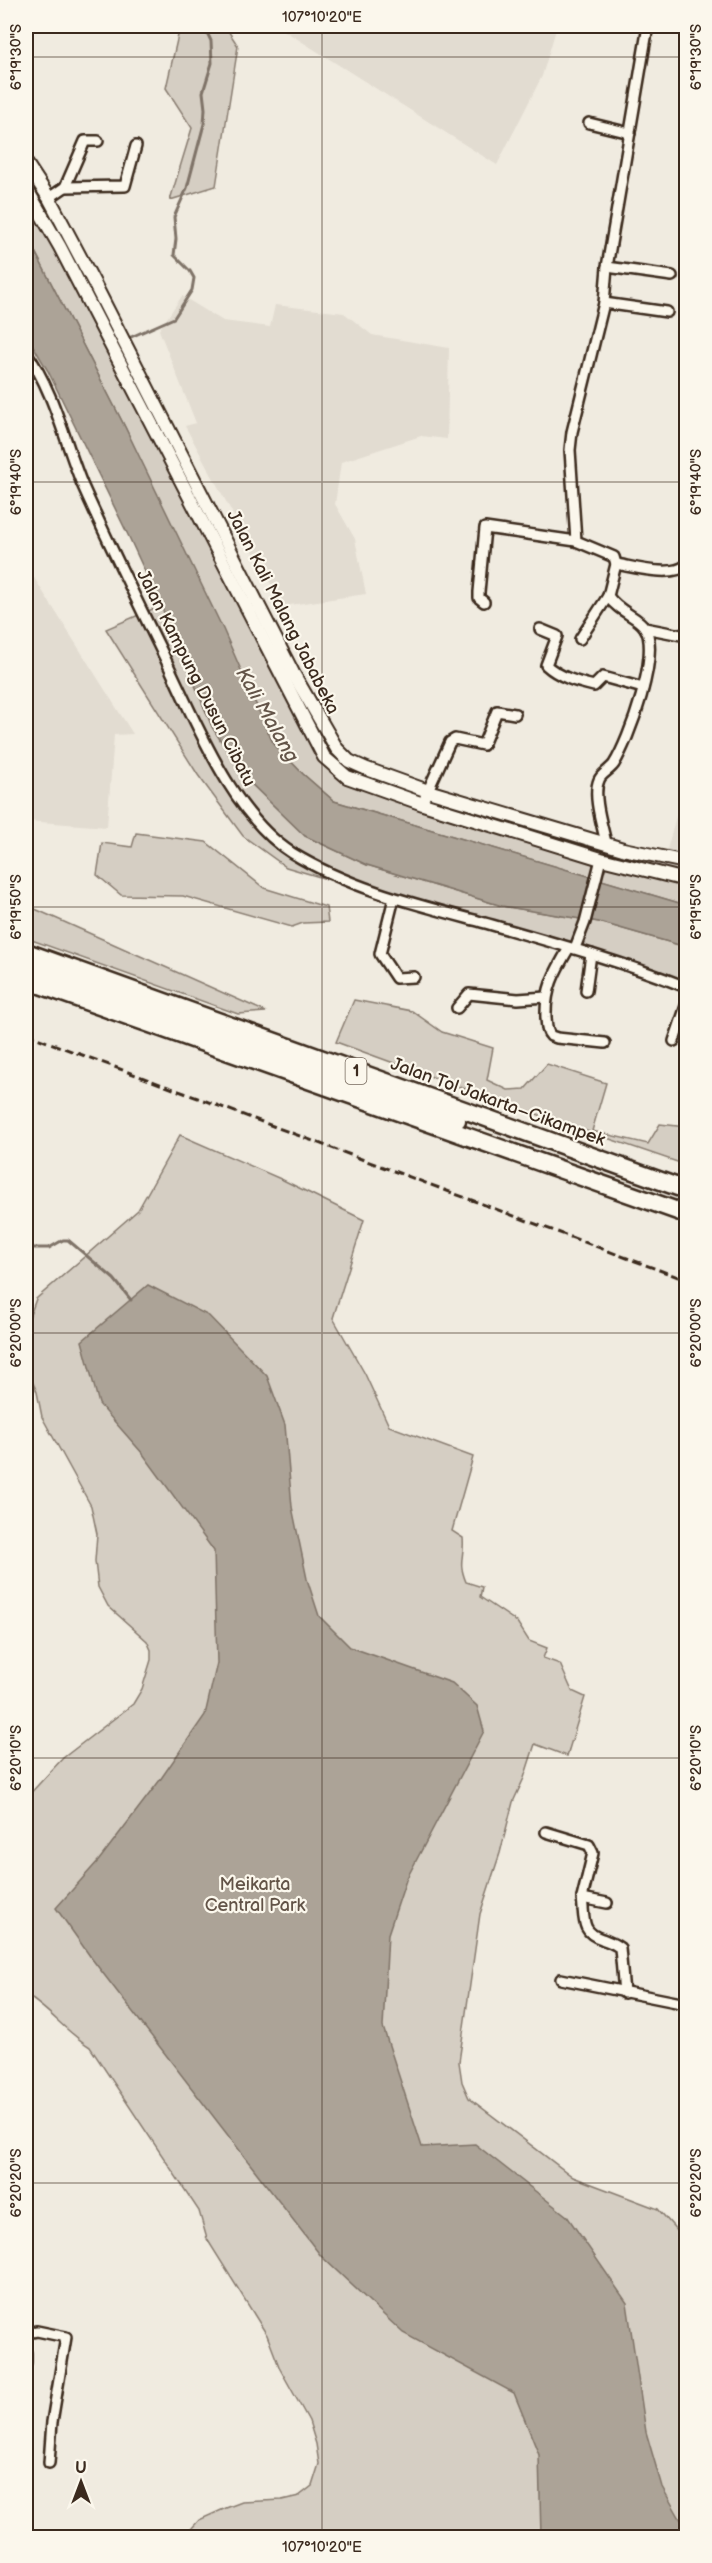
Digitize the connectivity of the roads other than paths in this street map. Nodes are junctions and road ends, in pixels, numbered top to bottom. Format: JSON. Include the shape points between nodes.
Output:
{"nodes":[{"id":1,"x":648,"y":26,"type":"edge"},
{"id":2,"x":671,"y":26,"type":"edge"},
{"id":3,"x":687,"y":27,"type":"edge"},
{"id":4,"x":589,"y":123,"type":"dead end"},
{"id":5,"x":630,"y":133,"type":"junction"},
{"id":6,"x":98,"y":141,"type":"dead end"},
{"id":7,"x":136,"y":146,"type":"dead end"},
{"id":8,"x":26,"y":163,"type":"edge"},
{"id":9,"x":65,"y":187,"type":"junction"},
{"id":10,"x":26,"y":188,"type":"edge"},
{"id":11,"x":49,"y":198,"type":"junction"},
{"id":12,"x":607,"y":267,"type":"junction"},
{"id":13,"x":672,"y":276,"type":"dead end"},
{"id":14,"x":604,"y":303,"type":"junction"},
{"id":15,"x":667,"y":312,"type":"dead end"},
{"id":16,"x":26,"y":352,"type":"edge"},
{"id":17,"x":576,"y":541,"type":"junction"},
{"id":18,"x":616,"y":564,"type":"junction"},
{"id":19,"x":687,"y":565,"type":"edge"},
{"id":20,"x":608,"y":596,"type":"junction"},
{"id":21,"x":484,"y":602,"type":"dead end"},
{"id":22,"x":645,"y":628,"type":"junction"},
{"id":23,"x":540,"y":629,"type":"dead end"},
{"id":24,"x":687,"y":636,"type":"edge"},
{"id":25,"x":580,"y":639,"type":"dead end"},
{"id":26,"x":643,"y":688,"type":"junction"},
{"id":27,"x":515,"y":714,"type":"dead end"},
{"id":28,"x":428,"y":791,"type":"junction"},
{"id":29,"x":423,"y":804,"type":"junction"},
{"id":30,"x":538,"y":824,"type":"junction"},
{"id":31,"x":533,"y":838,"type":"junction"},
{"id":32,"x":606,"y":843,"type":"junction"},
{"id":33,"x":601,"y":859,"type":"junction"},
{"id":34,"x":687,"y":862,"type":"edge"},
{"id":35,"x":687,"y":880,"type":"edge"},
{"id":36,"x":394,"y":898,"type":"junction"},
{"id":37,"x":572,"y":948,"type":"junction"},
{"id":38,"x":26,"y":952,"type":"edge"},
{"id":39,"x":591,"y":954,"type":"junction"},
{"id":40,"x":26,"y":966,"type":"edge"},
{"id":41,"x":414,"y":977,"type":"dead end"},
{"id":42,"x":26,"y":982,"type":"edge"},
{"id":43,"x":687,"y":987,"type":"edge"},
{"id":44,"x":586,"y":991,"type":"dead end"},
{"id":45,"x":546,"y":997,"type":"junction"},
{"id":46,"x":687,"y":1006,"type":"edge"},
{"id":47,"x":457,"y":1008,"type":"dead end"},
{"id":48,"x":674,"y":1041,"type":"dead end"},
{"id":49,"x":605,"y":1043,"type":"dead end"},
{"id":50,"x":687,"y":1190,"type":"edge"},
{"id":51,"x":687,"y":1201,"type":"edge"},
{"id":52,"x":687,"y":1216,"type":"edge"},
{"id":53,"x":546,"y":1832,"type":"dead end"},
{"id":54,"x":582,"y":1898,"type":"junction"},
{"id":55,"x":607,"y":1903,"type":"dead end"},
{"id":56,"x":561,"y":1979,"type":"dead end"},
{"id":57,"x":624,"y":1993,"type":"junction"},
{"id":58,"x":687,"y":2004,"type":"edge"},
{"id":59,"x":26,"y":2332,"type":"edge"},
{"id":60,"x":26,"y":2353,"type":"edge"},
{"id":61,"x":26,"y":2362,"type":"edge"},
{"id":62,"x":49,"y":2463,"type":"dead end"}],
"edges":[{"from":1,"to":5,"type":"street"},
{"from":2,"to":3,"type":"street"},
{"from":4,"to":5,"type":"street"},
{"from":5,"to":12,"type":"street"},
{"from":6,"to":9,"type":"street","via":[[85,141]]},
{"from":7,"to":9,"type":"street","via":[[126,186]]},
{"from":8,"to":11,"type":"main road","name":"Jalan Kali Malang Jababeka"},
{"from":9,"to":11,"type":"street"},
{"from":10,"to":29,"type":"main road","name":"Jalan Kali Malang Jababeka","via":[[324,758],[347,777]]},
{"from":11,"to":28,"type":"main road","name":"Jalan Kali Malang Jababeka","via":[[322,727],[349,761]]},
{"from":12,"to":13,"type":"street"},
{"from":12,"to":14,"type":"street"},
{"from":14,"to":15,"type":"street"},
{"from":14,"to":17,"type":"street","via":[[572,432]]},
{"from":16,"to":36,"type":"street","name":"Jalan Kampung Dusun Cibatu","via":[[42,376],[106,536],[237,798],[255,821],[289,851],[343,881]]},
{"from":17,"to":18,"type":"street","via":[[610,554]]},
{"from":17,"to":21,"type":"street","via":[[485,528],[479,592]]},
{"from":18,"to":19,"type":"street","via":[[670,572]]},
{"from":18,"to":20,"type":"street"},
{"from":20,"to":22,"type":"street","via":[[614,606]]},
{"from":20,"to":25,"type":"street"},
{"from":22,"to":24,"type":"street"},
{"from":22,"to":26,"type":"street","via":[[651,660]]},
{"from":23,"to":26,"type":"street","via":[[557,636],[546,665],[552,670],[594,686],[603,677]]},
{"from":26,"to":32,"type":"street","via":[[614,764],[599,779],[596,792]]},
{"from":27,"to":28,"type":"street","via":[[498,711],[483,745],[452,740]]},
{"from":28,"to":29,"type":"street"},
{"from":28,"to":30,"type":"main road","name":"Jalan Kali Malang Jababeka"},
{"from":29,"to":31,"type":"main road","name":"Jalan Kali Malang Jababeka"},
{"from":30,"to":31,"type":"main road"},
{"from":30,"to":32,"type":"main road","name":"Jalan Kali Malang Jababeka"},
{"from":31,"to":33,"type":"main road","name":"Jalan Kali Malang Jababeka"},
{"from":32,"to":34,"type":"main road","name":"Jalan Kali Malang Jababeka"},
{"from":33,"to":35,"type":"main road","name":"Jalan Kali Malang Jababeka"},
{"from":33,"to":37,"type":"street","via":[[585,922]]},
{"from":36,"to":37,"type":"street","name":"Jalan Kampung Dusun Cibatu"},
{"from":36,"to":41,"type":"street","via":[[380,954],[396,978]]},
{"from":37,"to":39,"type":"street","name":"Jalan Kampung Dusun Cibatu"},
{"from":37,"to":45,"type":"street","via":[[554,973]]},
{"from":38,"to":50,"type":"highway","name":"Jalan Tol Jakarta–Cikampek","number":"1"},
{"from":39,"to":43,"type":"street","name":"Jalan Kampung Dusun Cibatu"},
{"from":39,"to":44,"type":"street"},
{"from":40,"to":51,"type":"highway","number":"1"},
{"from":42,"to":52,"type":"highway","number":"1"},
{"from":45,"to":47,"type":"street","via":[[518,999],[469,994]]},
{"from":45,"to":49,"type":"street","via":[[547,1031],[551,1036]]},
{"from":46,"to":48,"type":"street"},
{"from":53,"to":54,"type":"street","via":[[589,1845],[592,1853]]},
{"from":54,"to":55,"type":"street"},
{"from":54,"to":57,"type":"street","via":[[588,1934],[620,1948]]},
{"from":56,"to":57,"type":"street"},
{"from":57,"to":58,"type":"street"},
{"from":59,"to":62,"type":"street","via":[[66,2337]]},
{"from":60,"to":61,"type":"street"}]}
